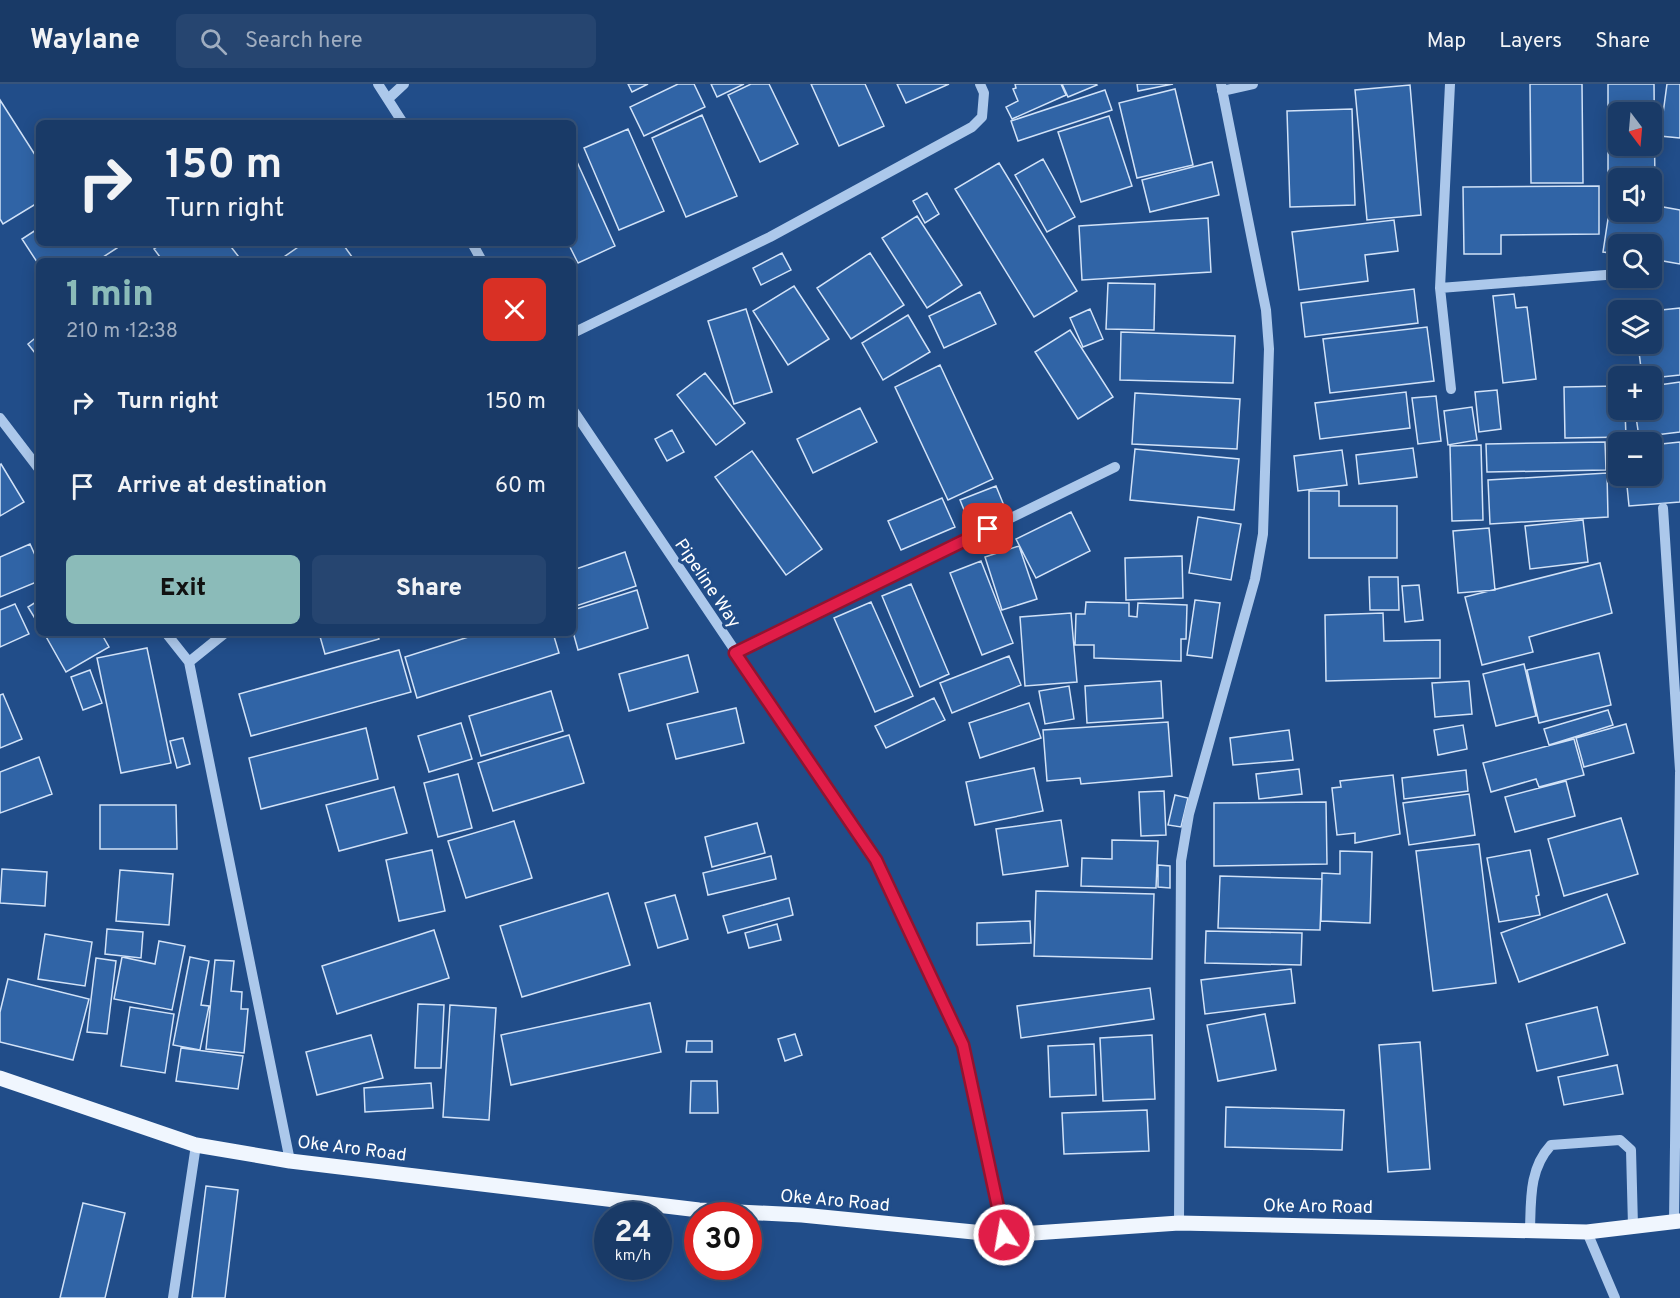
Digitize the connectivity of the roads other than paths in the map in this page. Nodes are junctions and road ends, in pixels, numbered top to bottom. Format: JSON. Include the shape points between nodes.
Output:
{"nodes":[{"id":1,"x":378,"y":84,"type":"edge"},
{"id":2,"x":404,"y":84,"type":"edge"},
{"id":3,"x":980,"y":84,"type":"edge"},
{"id":4,"x":1253,"y":84,"type":"edge"},
{"id":5,"x":1450,"y":84,"type":"edge"},
{"id":6,"x":1221,"y":87,"type":"edge"},
{"id":7,"x":389,"y":98,"type":"junction"},
{"id":8,"x":401,"y":120,"type":"edge"},
{"id":9,"x":1608,"y":275,"type":"edge"},
{"id":10,"x":1440,"y":288,"type":"junction"},
{"id":11,"x":576,"y":332,"type":"edge"},
{"id":12,"x":1451,"y":388,"type":"dead end"},
{"id":13,"x":576,"y":414,"type":"edge"},
{"id":14,"x":0,"y":418,"type":"edge"},
{"id":15,"x":36,"y":465,"type":"edge"},
{"id":16,"x":1115,"y":467,"type":"dead end"},
{"id":17,"x":1663,"y":508,"type":"dead end"},
{"id":18,"x":168,"y":636,"type":"edge"},
{"id":19,"x":221,"y":636,"type":"edge"},
{"id":20,"x":735,"y":653,"type":"junction"},
{"id":21,"x":189,"y":662,"type":"junction"},
{"id":22,"x":1680,"y":771,"type":"edge"},
{"id":23,"x":0,"y":1078,"type":"edge"},
{"id":24,"x":196,"y":1145,"type":"junction"},
{"id":25,"x":290,"y":1161,"type":"junction"},
{"id":26,"x":1677,"y":1221,"type":"edge"},
{"id":27,"x":1179,"y":1223,"type":"junction"},
{"id":28,"x":1633,"y":1226,"type":"junction"},
{"id":29,"x":1530,"y":1230,"type":"junction"},
{"id":30,"x":1587,"y":1232,"type":"junction"},
{"id":31,"x":1004,"y":1235,"type":"junction"},
{"id":32,"x":173,"y":1298,"type":"edge"},
{"id":33,"x":1615,"y":1298,"type":"edge"}],
"edges":[{"from":1,"to":7,"type":"street"},
{"from":2,"to":7,"type":"street"},
{"from":3,"to":11,"type":"street","via":[[984,93],[982,117],[972,126],[770,237]]},
{"from":4,"to":6,"type":"street"},
{"from":5,"to":10,"type":"street"},
{"from":6,"to":27,"type":"street","via":[[1266,310],[1269,349],[1263,534],[1255,579],[1189,814],[1181,861]]},
{"from":7,"to":8,"type":"street"},
{"from":9,"to":10,"type":"street"},
{"from":10,"to":12,"type":"street"},
{"from":13,"to":20,"type":"street","name":"Pipeline Way"},
{"from":14,"to":15,"type":"street"},
{"from":16,"to":20,"type":"street"},
{"from":17,"to":22,"type":"street"},
{"from":18,"to":21,"type":"street"},
{"from":19,"to":21,"type":"street"},
{"from":20,"to":31,"type":"street","name":"Pipeline Way","via":[[876,860],[963,1045]]},
{"from":21,"to":25,"type":"street"},
{"from":22,"to":26,"type":"street"},
{"from":23,"to":24,"type":"main road","name":"Oke Aro Road"},
{"from":24,"to":25,"type":"main road","name":"Oke Aro Road"},
{"from":24,"to":32,"type":"street"},
{"from":25,"to":31,"type":"main road","name":"Oke Aro Road","via":[[699,1210],[802,1215]]},
{"from":26,"to":28,"type":"main road","name":"Oke Aro Road"},
{"from":27,"to":29,"type":"main road","name":"Oke Aro Road"},
{"from":27,"to":31,"type":"main road","name":"Oke Aro Road"},
{"from":28,"to":29,"type":"street","via":[[1632,1150],[1620,1140],[1602,1140],[1551,1145],[1541,1156],[1533,1178]]},
{"from":28,"to":30,"type":"main road","name":"Oke Aro Road"},
{"from":29,"to":30,"type":"main road","name":"Oke Aro Road"},
{"from":30,"to":33,"type":"street"}]}
